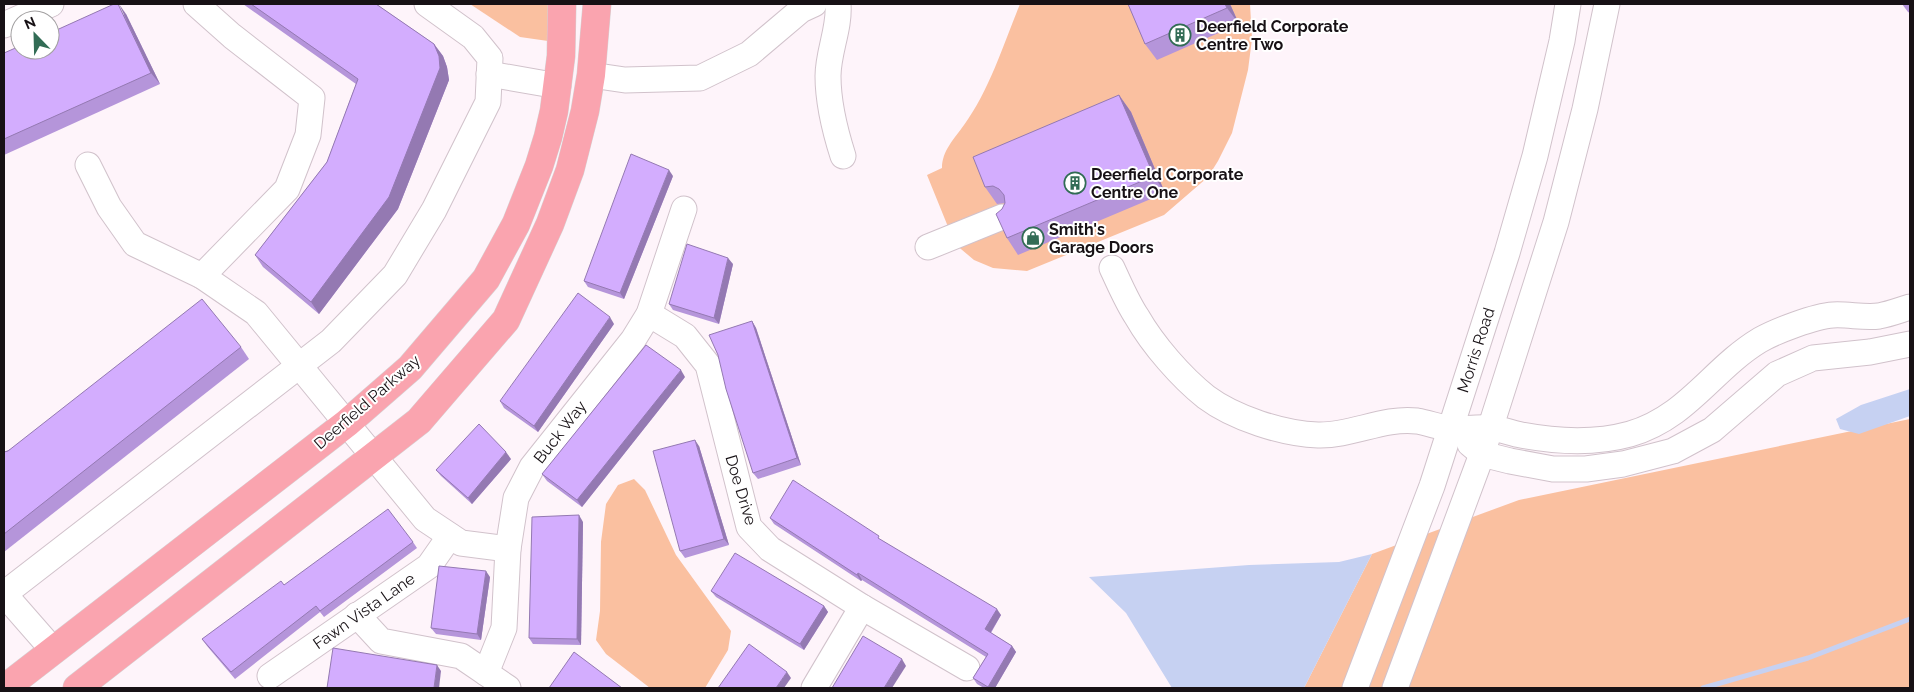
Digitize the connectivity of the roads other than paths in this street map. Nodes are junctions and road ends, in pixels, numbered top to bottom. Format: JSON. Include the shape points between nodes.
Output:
{"nodes":[{"id":1,"x":52,"y":4,"type":"edge"},
{"id":2,"x":196,"y":4,"type":"edge"},
{"id":3,"x":427,"y":4,"type":"edge"},
{"id":4,"x":562,"y":4,"type":"edge"},
{"id":5,"x":597,"y":4,"type":"edge"},
{"id":6,"x":814,"y":4,"type":"edge"},
{"id":7,"x":838,"y":4,"type":"edge"},
{"id":8,"x":1568,"y":4,"type":"edge"},
{"id":9,"x":1607,"y":4,"type":"edge"},
{"id":10,"x":4,"y":25,"type":"edge"},
{"id":11,"x":489,"y":74,"type":"junction"},
{"id":12,"x":592,"y":75,"type":"junction"},
{"id":13,"x":558,"y":86,"type":"junction"},
{"id":14,"x":843,"y":156,"type":"dead end"},
{"id":15,"x":88,"y":165,"type":"dead end"},
{"id":16,"x":684,"y":209,"type":"dead end"},
{"id":17,"x":1002,"y":217,"type":"edge"},
{"id":18,"x":928,"y":248,"type":"dead end"},
{"id":19,"x":1112,"y":268,"type":"dead end"},
{"id":20,"x":202,"y":276,"type":"junction"},
{"id":21,"x":1910,"y":307,"type":"edge"},
{"id":22,"x":649,"y":314,"type":"junction"},
{"id":23,"x":1910,"y":344,"type":"edge"},
{"id":24,"x":299,"y":365,"type":"junction"},
{"id":25,"x":347,"y":423,"type":"junction"},
{"id":26,"x":1491,"y":428,"type":"junction"},
{"id":27,"x":1451,"y":429,"type":"junction"},
{"id":28,"x":1482,"y":454,"type":"junction"},
{"id":29,"x":374,"y":456,"type":"junction"},
{"id":30,"x":450,"y":536,"type":"junction"},
{"id":31,"x":508,"y":549,"type":"junction"},
{"id":32,"x":4,"y":594,"type":"edge"},
{"id":33,"x":862,"y":608,"type":"junction"},
{"id":34,"x":357,"y":616,"type":"junction"},
{"id":35,"x":52,"y":650,"type":"junction"},
{"id":36,"x":967,"y":668,"type":"dead end"},
{"id":37,"x":486,"y":673,"type":"junction"},
{"id":38,"x":270,"y":676,"type":"dead end"},
{"id":39,"x":5,"y":688,"type":"edge"},
{"id":40,"x":77,"y":688,"type":"edge"},
{"id":41,"x":508,"y":688,"type":"edge"},
{"id":42,"x":814,"y":688,"type":"edge"},
{"id":43,"x":1355,"y":688,"type":"edge"},
{"id":44,"x":1395,"y":688,"type":"edge"}],
"edges":[{"from":1,"to":10,"type":"street"},
{"from":2,"to":20,"type":"street","via":[[312,98],[308,135],[287,189]]},
{"from":3,"to":11,"type":"street","via":[[473,37],[490,58]]},
{"from":4,"to":13,"type":"main road","name":"Deerfield Parkway"},
{"from":5,"to":12,"type":"main road"},
{"from":6,"to":12,"type":"street","via":[[801,10],[749,54],[700,78],[624,80]]},
{"from":7,"to":14,"type":"street","via":[[828,76],[833,124]]},
{"from":8,"to":27,"type":"street","name":"Morris Road","via":[[1535,156]]},
{"from":9,"to":26,"type":"street","via":[[1568,178]]},
{"from":11,"to":13,"type":"street"},
{"from":11,"to":24,"type":"street","via":[[488,102],[434,210],[395,275],[331,341]]},
{"from":12,"to":29,"type":"main road","via":[[570,170],[550,224],[506,320],[419,421]]},
{"from":13,"to":25,"type":"main road","name":"Deerfield Parkway","via":[[548,137],[531,188],[516,224],[486,279],[410,368]]},
{"from":15,"to":20,"type":"street","via":[[109,207],[135,244]]},
{"from":16,"to":22,"type":"street","name":"Buck Way"},
{"from":17,"to":18,"type":"street"},
{"from":19,"to":27,"type":"street","via":[[1137,319],[1169,361],[1206,397],[1238,416],[1292,432],[1319,435],[1405,420]]},
{"from":20,"to":24,"type":"street","via":[[256,313]]},
{"from":21,"to":26,"type":"street","via":[[1880,316],[1831,315],[1791,326],[1760,340],[1667,417],[1631,434],[1575,442]]},
{"from":22,"to":31,"type":"street","name":"Buck Way","via":[[633,340],[532,467],[516,498]]},
{"from":22,"to":33,"type":"street","name":"Doe Drive","via":[[685,336],[708,365],[749,527],[770,549]]},
{"from":23,"to":28,"type":"street","via":[[1813,358],[1777,374],[1712,430],[1673,451],[1623,464],[1553,469]]},
{"from":24,"to":25,"type":"street"},
{"from":24,"to":32,"type":"street"},
{"from":25,"to":29,"type":"street"},
{"from":25,"to":35,"type":"main road","name":"Deerfield Parkway"},
{"from":26,"to":27,"type":"street"},
{"from":26,"to":28,"type":"street"},
{"from":27,"to":28,"type":"street"},
{"from":27,"to":43,"type":"street","name":"Morris Road"},
{"from":28,"to":44,"type":"street"},
{"from":29,"to":30,"type":"street","via":[[425,519]]},
{"from":29,"to":40,"type":"main road"},
{"from":30,"to":31,"type":"street","via":[[461,543]]},
{"from":30,"to":34,"type":"street","name":"Fawn Vista Lane","via":[[429,566]]},
{"from":31,"to":37,"type":"street","name":"Buck Way","via":[[504,628]]},
{"from":32,"to":35,"type":"street"},
{"from":33,"to":36,"type":"street","name":"Doe Drive"},
{"from":33,"to":42,"type":"street"},
{"from":34,"to":37,"type":"street","via":[[381,641],[460,656]]},
{"from":34,"to":38,"type":"street","name":"Fawn Vista Lane"},
{"from":35,"to":39,"type":"main road","name":"Deerfield Parkway"},
{"from":37,"to":41,"type":"street"}]}
